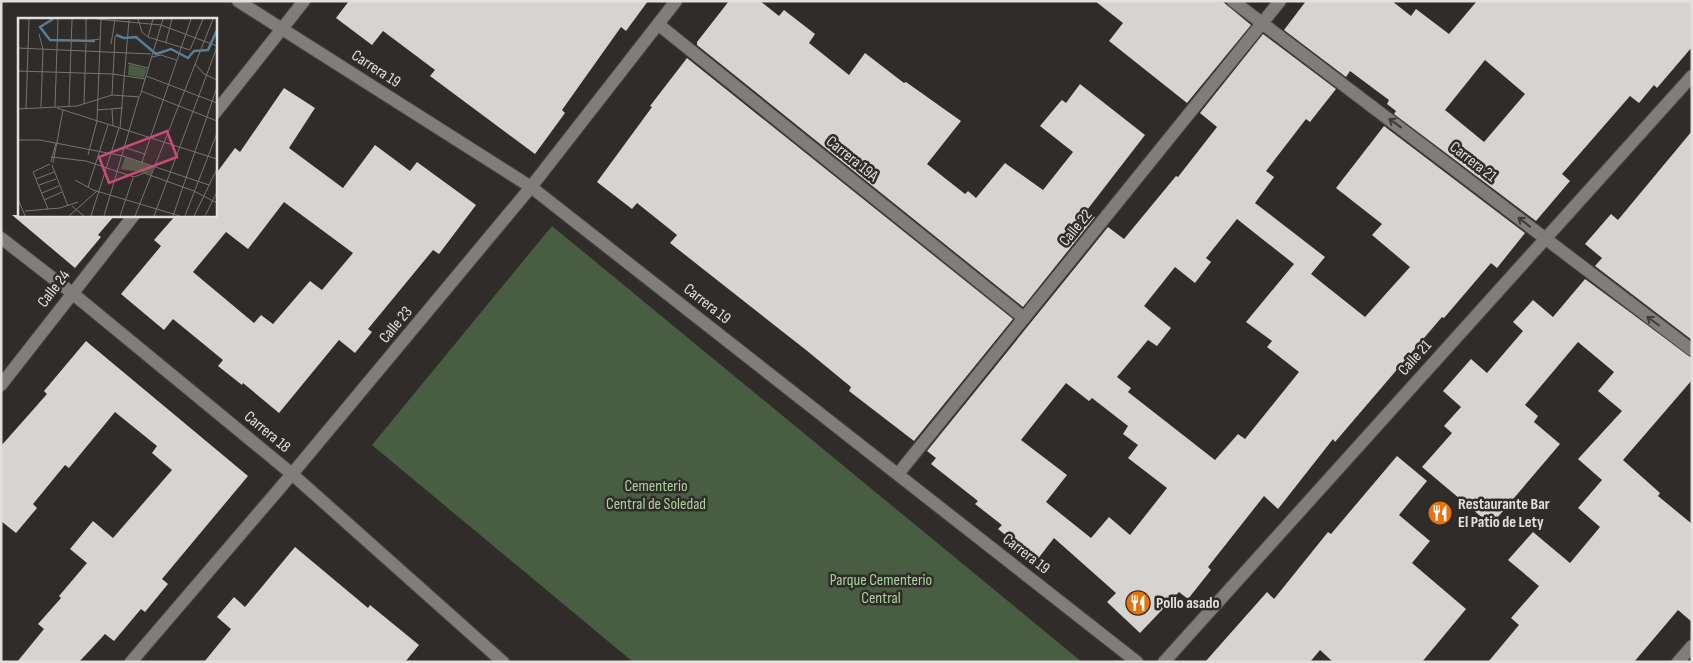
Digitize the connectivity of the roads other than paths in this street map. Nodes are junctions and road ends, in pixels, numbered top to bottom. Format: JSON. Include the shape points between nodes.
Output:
{"nodes":[{"id":1,"x":238,"y":1,"type":"edge"},
{"id":2,"x":304,"y":1,"type":"edge"},
{"id":3,"x":676,"y":1,"type":"edge"},
{"id":4,"x":1234,"y":1,"type":"edge"},
{"id":5,"x":1280,"y":1,"type":"edge"},
{"id":6,"x":1261,"y":24,"type":"junction"},
{"id":7,"x":659,"y":25,"type":"junction"},
{"id":8,"x":283,"y":28,"type":"junction"},
{"id":9,"x":1692,"y":76,"type":"edge"},
{"id":10,"x":216,"y":112,"type":"edge"},
{"id":11,"x":531,"y":187,"type":"junction"},
{"id":12,"x":133,"y":216,"type":"edge"},
{"id":13,"x":1,"y":238,"type":"edge"},
{"id":14,"x":1545,"y":238,"type":"junction"},
{"id":15,"x":72,"y":293,"type":"junction"},
{"id":16,"x":1024,"y":318,"type":"junction"},
{"id":17,"x":1692,"y":350,"type":"edge"},
{"id":18,"x":1,"y":385,"type":"edge"},
{"id":19,"x":292,"y":474,"type":"junction"},
{"id":20,"x":898,"y":474,"type":"junction"},
{"id":21,"x":1692,"y":646,"type":"edge"},
{"id":22,"x":131,"y":662,"type":"edge"},
{"id":23,"x":503,"y":662,"type":"edge"},
{"id":24,"x":1136,"y":662,"type":"edge"},
{"id":25,"x":1164,"y":662,"type":"edge"},
{"id":26,"x":1678,"y":662,"type":"edge"}],
"edges":[{"from":1,"to":8,"type":"street","name":"Carrera 19"},
{"from":2,"to":8,"type":"street"},
{"from":3,"to":7,"type":"street","name":"Calle 23"},
{"from":4,"to":6,"type":"street","name":"Carrera 21"},
{"from":5,"to":6,"type":"street","name":"Calle 22"},
{"from":14,"to":6,"type":"street","name":"Carrera 21","one_way":true},
{"from":6,"to":16,"type":"street","name":"Calle 22"},
{"from":7,"to":11,"type":"street","name":"Calle 23"},
{"from":7,"to":16,"type":"street","name":"Carrera 19A"},
{"from":8,"to":10,"type":"street"},
{"from":8,"to":11,"type":"street","name":"Carrera 19"},
{"from":9,"to":14,"type":"street","name":"Calle 21"},
{"from":11,"to":19,"type":"street","name":"Calle 23"},
{"from":11,"to":20,"type":"street","name":"Carrera 19"},
{"from":12,"to":15,"type":"street","name":"Calle 24"},
{"from":13,"to":15,"type":"street","name":"Carrera 18"},
{"from":17,"to":14,"type":"street","name":"Carrera 21","one_way":true},
{"from":14,"to":25,"type":"street","name":"Calle 21"},
{"from":15,"to":18,"type":"street","name":"Calle 24"},
{"from":15,"to":19,"type":"street","name":"Carrera 18"},
{"from":16,"to":20,"type":"street","name":"Calle 22"},
{"from":19,"to":22,"type":"street","name":"Calle 23"},
{"from":19,"to":23,"type":"street","name":"Carrera 18"},
{"from":20,"to":24,"type":"street","name":"Carrera 19"},
{"from":21,"to":26,"type":"street"}]}
